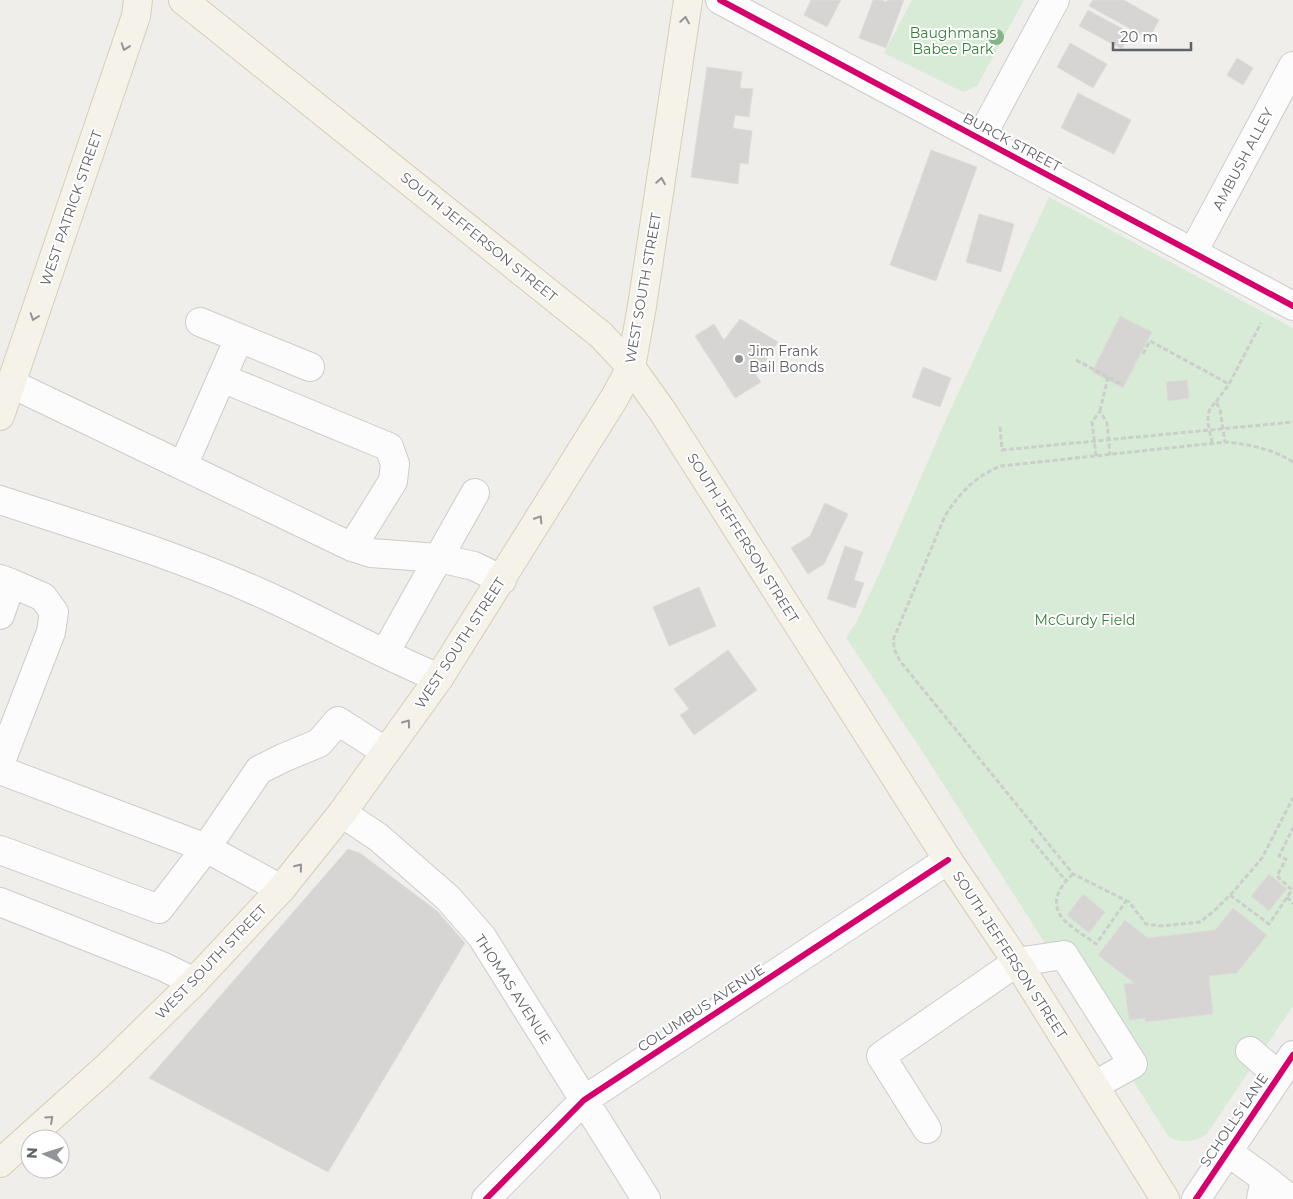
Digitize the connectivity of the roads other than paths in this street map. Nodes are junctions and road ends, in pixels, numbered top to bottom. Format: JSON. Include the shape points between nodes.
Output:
{"nodes":[{"id":1,"x":138,"y":0,"type":"edge"},
{"id":2,"x":183,"y":0,"type":"edge"},
{"id":3,"x":688,"y":0,"type":"edge"},
{"id":4,"x":720,"y":0,"type":"edge"},
{"id":5,"x":1055,"y":0,"type":"edge"},
{"id":6,"x":1293,"y":66,"type":"edge"},
{"id":7,"x":980,"y":139,"type":"junction"},
{"id":8,"x":1193,"y":252,"type":"junction"},
{"id":9,"x":1293,"y":306,"type":"edge"},
{"id":10,"x":200,"y":322,"type":"dead end"},
{"id":11,"x":239,"y":338,"type":"junction"},
{"id":12,"x":310,"y":367,"type":"dead end"},
{"id":13,"x":631,"y":367,"type":"junction"},
{"id":14,"x":222,"y":378,"type":"junction"},
{"id":15,"x":12,"y":384,"type":"junction"},
{"id":16,"x":0,"y":416,"type":"edge"},
{"id":17,"x":183,"y":466,"type":"junction"},
{"id":18,"x":475,"y":493,"type":"dead end"},
{"id":19,"x":0,"y":500,"type":"edge"},
{"id":20,"x":352,"y":548,"type":"junction"},
{"id":21,"x":439,"y":558,"type":"junction"},
{"id":22,"x":502,"y":580,"type":"junction"},
{"id":23,"x":5,"y":581,"type":"edge"},
{"id":24,"x":0,"y":615,"type":"edge"},
{"id":25,"x":385,"y":653,"type":"junction"},
{"id":26,"x":439,"y":678,"type":"junction"},
{"id":27,"x":386,"y":752,"type":"junction"},
{"id":28,"x":0,"y":764,"type":"edge"},
{"id":29,"x":0,"y":770,"type":"edge"},
{"id":30,"x":342,"y":813,"type":"junction"},
{"id":31,"x":206,"y":848,"type":"junction"},
{"id":32,"x":0,"y":850,"type":"edge"},
{"id":33,"x":948,"y":860,"type":"junction"},
{"id":34,"x":281,"y":889,"type":"junction"},
{"id":35,"x":0,"y":902,"type":"edge"},
{"id":36,"x":1017,"y":962,"type":"junction"},
{"id":37,"x":194,"y":982,"type":"junction"},
{"id":38,"x":1250,"y":1051,"type":"dead end"},
{"id":39,"x":1286,"y":1066,"type":"edge"},
{"id":40,"x":1095,"y":1085,"type":"junction"},
{"id":41,"x":584,"y":1100,"type":"junction"},
{"id":42,"x":928,"y":1129,"type":"dead end"},
{"id":43,"x":1228,"y":1152,"type":"junction"},
{"id":44,"x":1,"y":1161,"type":"edge"},
{"id":45,"x":1263,"y":1189,"type":"edge"},
{"id":46,"x":486,"y":1199,"type":"edge"},
{"id":47,"x":646,"y":1199,"type":"edge"},
{"id":48,"x":1165,"y":1199,"type":"edge"},
{"id":49,"x":1196,"y":1199,"type":"edge"},
{"id":50,"x":1290,"y":1199,"type":"edge"}],
"edges":[{"from":1,"to":15,"type":"main road","name":"WEST PATRICK STREET","one_way":true,"via":[[136,16]]},
{"from":2,"to":13,"type":"main road","name":"SOUTH JEFFERSON STREET","via":[[601,335]]},
{"from":13,"to":3,"type":"main road","name":"WEST SOUTH STREET","one_way":true},
{"from":4,"to":7,"type":"street","name":"BURCK STREET"},
{"from":5,"to":7,"type":"street"},
{"from":6,"to":8,"type":"street","name":"AMBUSH ALLEY"},
{"from":7,"to":8,"type":"street","name":"BURCK STREET"},
{"from":8,"to":9,"type":"street","name":"BURCK STREET"},
{"from":10,"to":11,"type":"street"},
{"from":11,"to":12,"type":"street"},
{"from":11,"to":14,"type":"street"},
{"from":22,"to":13,"type":"main road","name":"WEST SOUTH STREET","one_way":true},
{"from":13,"to":33,"type":"main road","name":"SOUTH JEFFERSON STREET"},
{"from":14,"to":17,"type":"street"},
{"from":14,"to":20,"type":"street","via":[[389,447],[396,464],[393,481]]},
{"from":15,"to":16,"type":"main road","name":"WEST PATRICK STREET"},
{"from":15,"to":17,"type":"street"},
{"from":17,"to":20,"type":"street"},
{"from":18,"to":21,"type":"street"},
{"from":19,"to":25,"type":"street","via":[[169,557],[264,594]]},
{"from":20,"to":21,"type":"street","via":[[371,553]]},
{"from":21,"to":22,"type":"street","via":[[474,566]]},
{"from":21,"to":25,"type":"street"},
{"from":22,"to":26,"type":"main road","name":"WEST SOUTH STREET"},
{"from":23,"to":24,"type":"street"},
{"from":23,"to":28,"type":"street","via":[[44,597],[54,612],[51,632]]},
{"from":25,"to":26,"type":"street"},
{"from":27,"to":26,"type":"main road","name":"WEST SOUTH STREET","one_way":true},
{"from":27,"to":30,"type":"main road","name":"WEST SOUTH STREET"},
{"from":27,"to":31,"type":"street","via":[[338,721],[319,743],[259,770]]},
{"from":29,"to":31,"type":"street"},
{"from":34,"to":30,"type":"main road","name":"WEST SOUTH STREET","one_way":true},
{"from":30,"to":41,"type":"street","name":"THOMAS AVENUE","via":[[378,838],[448,898],[482,937]]},
{"from":31,"to":32,"type":"street","via":[[159,909]]},
{"from":31,"to":34,"type":"street"},
{"from":33,"to":36,"type":"main road","name":"SOUTH JEFFERSON STREET"},
{"from":33,"to":41,"type":"street","name":"COLUMBUS AVENUE"},
{"from":34,"to":37,"type":"main road","name":"WEST SOUTH STREET"},
{"from":35,"to":37,"type":"street"},
{"from":36,"to":40,"type":"main road","name":"SOUTH JEFFERSON STREET"},
{"from":36,"to":40,"type":"street","via":[[1064,955],[1133,1064]]},
{"from":36,"to":42,"type":"street","via":[[881,1056]]},
{"from":44,"to":37,"type":"main road","name":"WEST SOUTH STREET","one_way":true,"via":[[106,1068]]},
{"from":38,"to":39,"type":"street"},
{"from":39,"to":43,"type":"street","name":"SCHOLLS LANE"},
{"from":40,"to":48,"type":"main road","name":"SOUTH JEFFERSON STREET"},
{"from":41,"to":46,"type":"street","name":"COLUMBUS AVENUE"},
{"from":41,"to":47,"type":"street","name":"THOMAS AVENUE"},
{"from":43,"to":45,"type":"street"},
{"from":43,"to":49,"type":"street","name":"SCHOLLS LANE"},
{"from":45,"to":50,"type":"street"}]}
